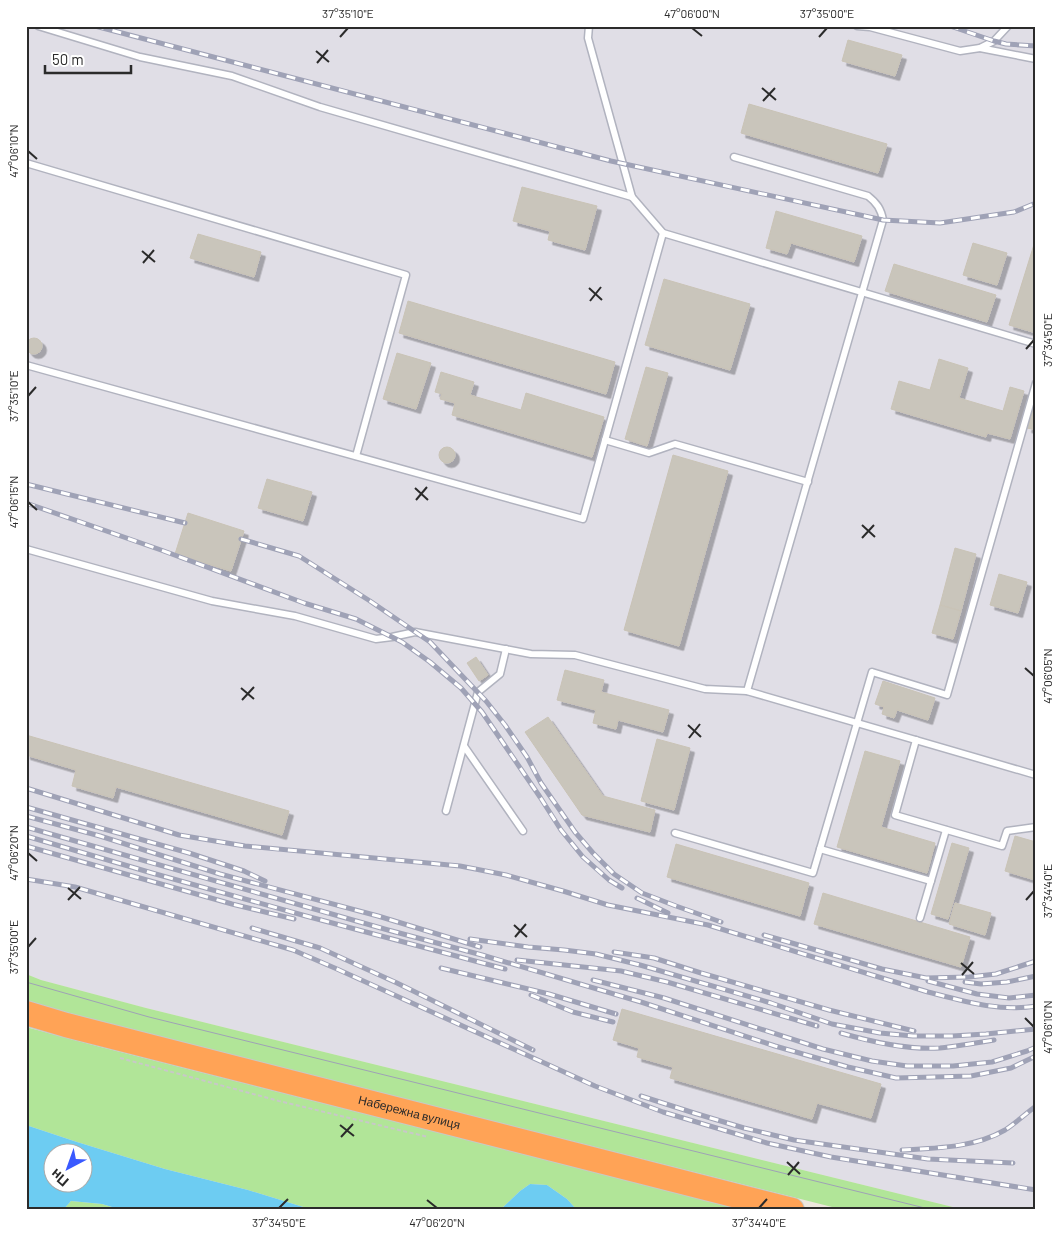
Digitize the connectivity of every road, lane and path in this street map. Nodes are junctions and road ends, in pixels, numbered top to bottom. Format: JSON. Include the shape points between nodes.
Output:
{"nodes":[{"id":1,"x":38,"y":26,"type":"edge"},
{"id":2,"x":589,"y":26,"type":"edge"},
{"id":3,"x":857,"y":26,"type":"edge"},
{"id":4,"x":1008,"y":26,"type":"edge"},
{"id":5,"x":980,"y":48,"type":"junction"},
{"id":6,"x":1036,"y":59,"type":"edge"},
{"id":7,"x":734,"y":157,"type":"dead end"},
{"id":8,"x":26,"y":163,"type":"edge"},
{"id":9,"x":632,"y":196,"type":"junction"},
{"id":10,"x":663,"y":233,"type":"junction"},
{"id":11,"x":863,"y":292,"type":"junction"},
{"id":12,"x":1036,"y":344,"type":"edge"},
{"id":13,"x":26,"y":365,"type":"edge"},
{"id":14,"x":1036,"y":383,"type":"edge"},
{"id":15,"x":605,"y":440,"type":"junction"},
{"id":16,"x":356,"y":456,"type":"junction"},
{"id":17,"x":808,"y":482,"type":"junction"},
{"id":18,"x":26,"y":549,"type":"edge"},
{"id":19,"x":506,"y":649,"type":"junction"},
{"id":20,"x":747,"y":691,"type":"junction"},
{"id":21,"x":857,"y":723,"type":"junction"},
{"id":22,"x":916,"y":740,"type":"junction"},
{"id":23,"x":464,"y":746,"type":"junction"},
{"id":24,"x":1036,"y":775,"type":"edge"},
{"id":25,"x":446,"y":810,"type":"dead end"},
{"id":26,"x":1036,"y":827,"type":"edge"},
{"id":27,"x":946,"y":830,"type":"junction"},
{"id":28,"x":523,"y":831,"type":"dead end"},
{"id":29,"x":675,"y":833,"type":"dead end"},
{"id":30,"x":820,"y":849,"type":"junction"},
{"id":31,"x":931,"y":881,"type":"junction"},
{"id":32,"x":920,"y":918,"type":"dead end"},
{"id":33,"x":26,"y":1013,"type":"edge"},
{"id":34,"x":112,"y":1056,"type":"dead end"},
{"id":35,"x":430,"y":1137,"type":"dead end"},
{"id":36,"x":792,"y":1210,"type":"edge"}],
"edges":[{"from":1,"to":9,"type":"lane","via":[[140,57],[232,76],[320,107]]},
{"from":2,"to":9,"type":"lane","via":[[588,38]]},
{"from":3,"to":5,"type":"lane","via":[[960,51]]},
{"from":4,"to":5,"type":"lane","via":[[994,41]]},
{"from":5,"to":6,"type":"lane"},
{"from":7,"to":11,"type":"lane","via":[[868,196],[876,202],[883,220]]},
{"from":8,"to":16,"type":"lane","via":[[406,275]]},
{"from":9,"to":10,"type":"lane"},
{"from":10,"to":11,"type":"lane"},
{"from":10,"to":15,"type":"lane"},
{"from":11,"to":12,"type":"lane"},
{"from":11,"to":17,"type":"lane"},
{"from":13,"to":16,"type":"lane"},
{"from":14,"to":21,"type":"lane","via":[[947,695],[872,672]]},
{"from":15,"to":16,"type":"lane","via":[[583,519]]},
{"from":15,"to":17,"type":"lane","via":[[649,453],[675,444]]},
{"from":17,"to":20,"type":"lane"},
{"from":18,"to":19,"type":"lane","via":[[212,601],[295,616],[376,639],[415,632]]},
{"from":19,"to":20,"type":"lane","via":[[532,654],[575,654],[705,688]]},
{"from":19,"to":23,"type":"lane","via":[[500,674],[478,692]]},
{"from":20,"to":21,"type":"lane"},
{"from":21,"to":22,"type":"lane"},
{"from":21,"to":30,"type":"lane"},
{"from":22,"to":24,"type":"lane"},
{"from":22,"to":27,"type":"lane","via":[[895,815]]},
{"from":23,"to":25,"type":"lane"},
{"from":23,"to":28,"type":"lane"},
{"from":26,"to":27,"type":"lane","via":[[1007,831],[1002,846]]},
{"from":27,"to":31,"type":"lane"},
{"from":29,"to":30,"type":"lane","via":[[813,873]]},
{"from":30,"to":31,"type":"lane"},
{"from":31,"to":32,"type":"lane"},
{"from":33,"to":36,"type":"highway","name":"Набережна вулиця"},
{"from":34,"to":35,"type":"path"}]}
